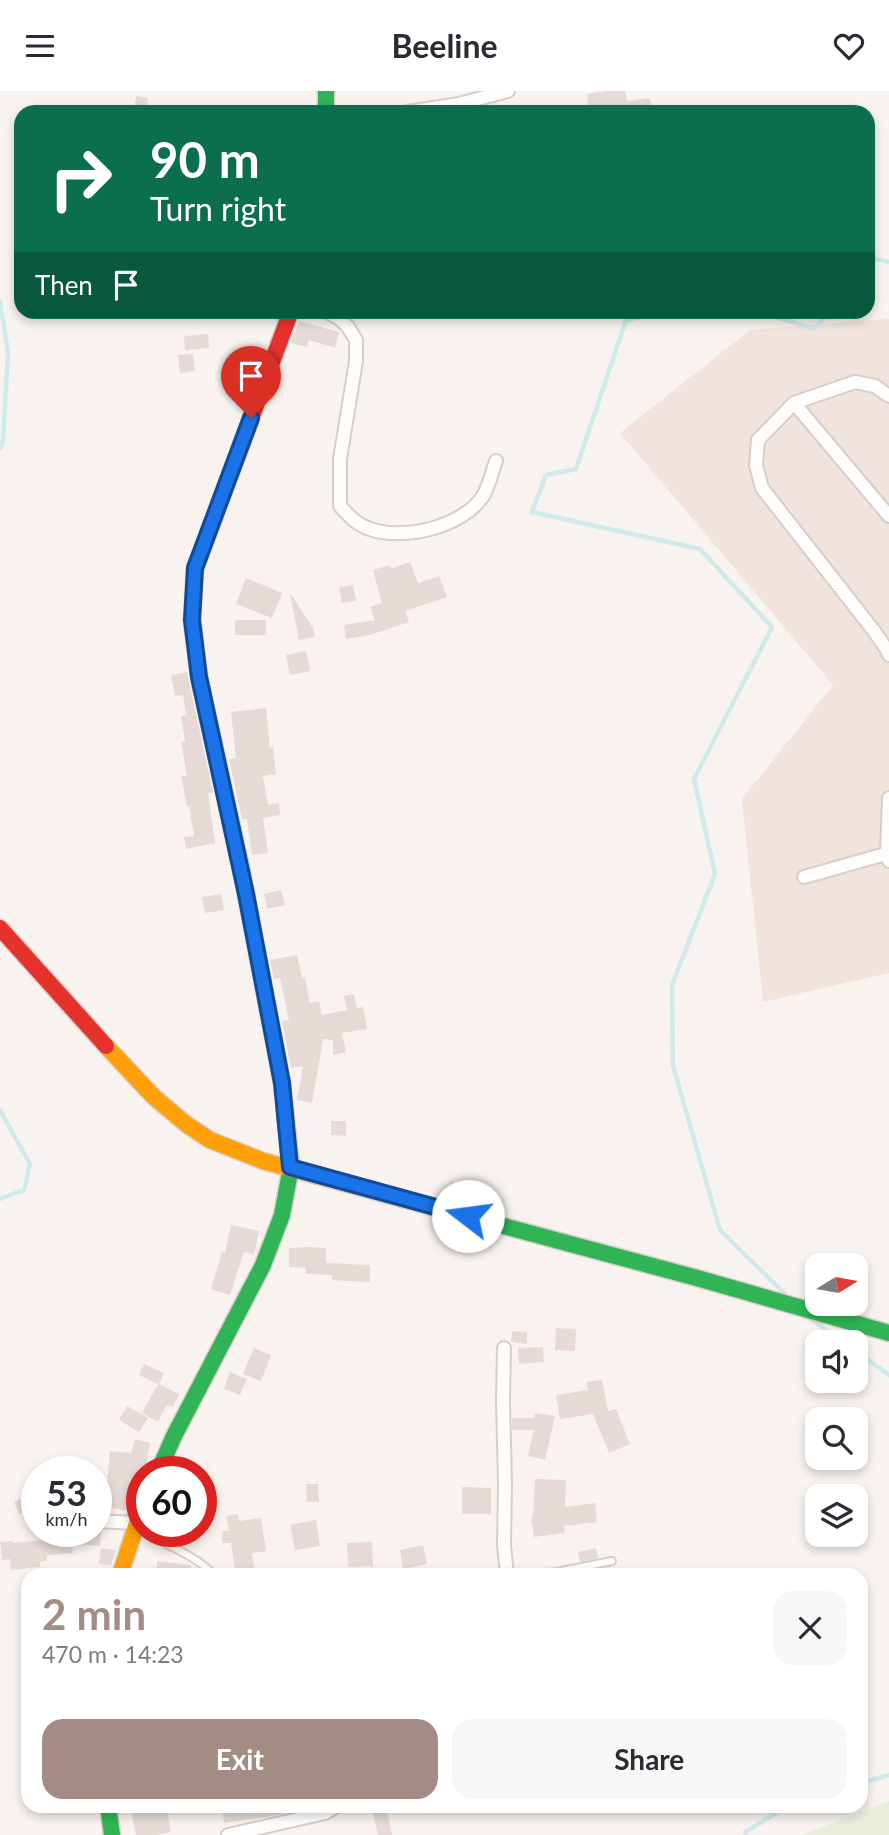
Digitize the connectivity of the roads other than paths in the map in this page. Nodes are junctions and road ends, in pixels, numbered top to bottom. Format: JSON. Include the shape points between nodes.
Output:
{"nodes":[{"id":1,"x":508,"y":91,"type":"edge"},
{"id":2,"x":452,"y":105,"type":"edge"},
{"id":3,"x":288,"y":319,"type":"edge"},
{"id":4,"x":340,"y":319,"type":"edge"},
{"id":5,"x":269,"y":370,"type":"junction"},
{"id":6,"x":241,"y":373,"type":"dead end"},
{"id":7,"x":889,"y":396,"type":"edge"},
{"id":8,"x":794,"y":403,"type":"junction"},
{"id":9,"x":496,"y":461,"type":"dead end"},
{"id":10,"x":889,"y":516,"type":"edge"},
{"id":11,"x":889,"y":655,"type":"edge"},
{"id":12,"x":889,"y":798,"type":"edge"},
{"id":13,"x":888,"y":856,"type":"edge"},
{"id":14,"x":804,"y":877,"type":"dead end"},
{"id":15,"x":0,"y":928,"type":"edge"},
{"id":16,"x":290,"y":1167,"type":"junction"},
{"id":17,"x":889,"y":1333,"type":"edge"},
{"id":18,"x":504,"y":1348,"type":"dead end"},
{"id":19,"x":165,"y":1456,"type":"edge"},
{"id":20,"x":131,"y":1547,"type":"edge"},
{"id":21,"x":174,"y":1547,"type":"edge"},
{"id":22,"x":612,"y":1561,"type":"dead end"},
{"id":23,"x":124,"y":1568,"type":"edge"},
{"id":24,"x":206,"y":1568,"type":"edge"},
{"id":25,"x":507,"y":1568,"type":"edge"},
{"id":26,"x":576,"y":1568,"type":"edge"},
{"id":27,"x":109,"y":1813,"type":"edge"},
{"id":28,"x":325,"y":1813,"type":"edge"},
{"id":29,"x":112,"y":1835,"type":"edge"},
{"id":30,"x":228,"y":1835,"type":"edge"}],
"edges":[{"from":1,"to":2,"type":"street"},
{"from":3,"to":5,"type":"street"},
{"from":4,"to":9,"type":"street","via":[[356,340],[340,459],[340,506],[354,521],[395,534],[433,529],[466,514],[483,496]]},
{"from":5,"to":6,"type":"lane"},
{"from":5,"to":16,"type":"street","via":[[195,568],[192,620],[199,677],[282,1083]]},
{"from":7,"to":8,"type":"street","via":[[875,386],[855,383]]},
{"from":8,"to":10,"type":"street"},
{"from":8,"to":11,"type":"street","via":[[758,440],[756,465],[762,488]]},
{"from":12,"to":13,"type":"street"},
{"from":13,"to":14,"type":"street"},
{"from":15,"to":16,"type":"street","via":[[130,1075],[178,1118],[233,1151]]},
{"from":16,"to":17,"type":"street"},
{"from":16,"to":19,"type":"street","via":[[282,1215],[263,1265]]},
{"from":18,"to":25,"type":"street"},
{"from":20,"to":23,"type":"street"},
{"from":21,"to":24,"type":"lane"},
{"from":22,"to":26,"type":"lane"},
{"from":27,"to":29,"type":"street"},
{"from":28,"to":30,"type":"street"}]}
